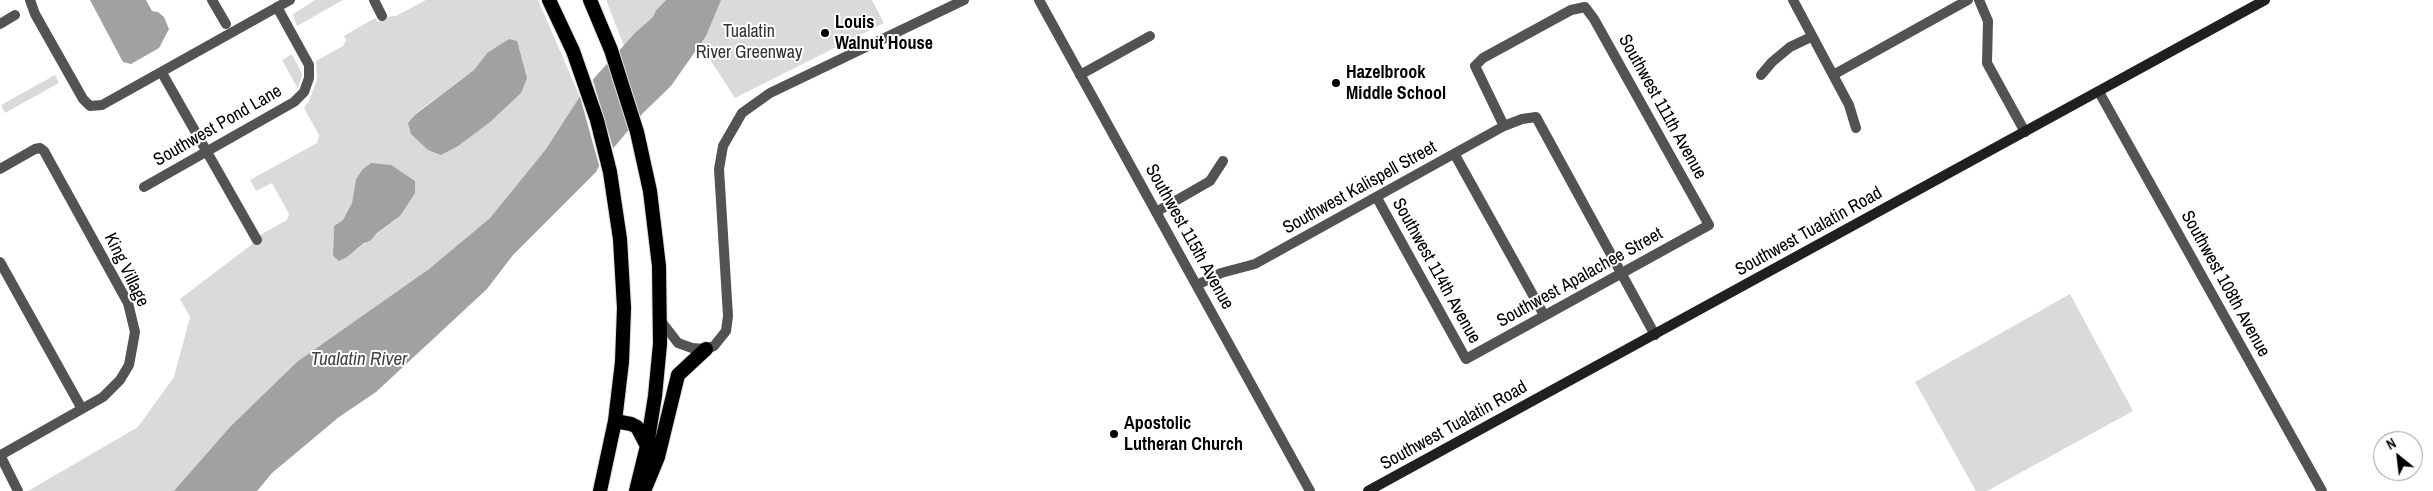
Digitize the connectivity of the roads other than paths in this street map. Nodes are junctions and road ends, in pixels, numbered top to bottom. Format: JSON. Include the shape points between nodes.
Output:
{"nodes":[{"id":1,"x":30,"y":0,"type":"edge"},
{"id":2,"x":212,"y":0,"type":"edge"},
{"id":3,"x":290,"y":0,"type":"edge"},
{"id":4,"x":374,"y":0,"type":"edge"},
{"id":5,"x":549,"y":0,"type":"edge"},
{"id":6,"x":590,"y":0,"type":"edge"},
{"id":7,"x":964,"y":0,"type":"edge"},
{"id":8,"x":1038,"y":0,"type":"edge"},
{"id":9,"x":1793,"y":0,"type":"edge"},
{"id":10,"x":1968,"y":0,"type":"edge"},
{"id":11,"x":1979,"y":0,"type":"edge"},
{"id":12,"x":2264,"y":0,"type":"edge"},
{"id":13,"x":2252,"y":3,"type":"edge"},
{"id":14,"x":277,"y":7,"type":"junction"},
{"id":15,"x":15,"y":15,"type":"dead end"},
{"id":16,"x":382,"y":16,"type":"dead end"},
{"id":17,"x":0,"y":24,"type":"edge"},
{"id":18,"x":226,"y":24,"type":"dead end"},
{"id":19,"x":1150,"y":36,"type":"dead end"},
{"id":20,"x":1811,"y":37,"type":"junction"},
{"id":21,"x":162,"y":73,"type":"junction"},
{"id":22,"x":1833,"y":74,"type":"junction"},
{"id":23,"x":1080,"y":75,"type":"junction"},
{"id":24,"x":1761,"y":75,"type":"dead end"},
{"id":25,"x":2099,"y":92,"type":"junction"},
{"id":26,"x":1504,"y":126,"type":"junction"},
{"id":27,"x":1856,"y":128,"type":"dead end"},
{"id":28,"x":2025,"y":132,"type":"junction"},
{"id":29,"x":207,"y":152,"type":"junction"},
{"id":30,"x":1455,"y":155,"type":"junction"},
{"id":31,"x":1223,"y":162,"type":"dead end"},
{"id":32,"x":0,"y":169,"type":"edge"},
{"id":33,"x":144,"y":187,"type":"dead end"},
{"id":34,"x":1377,"y":198,"type":"junction"},
{"id":35,"x":1156,"y":212,"type":"junction"},
{"id":36,"x":1709,"y":225,"type":"joint"},
{"id":37,"x":257,"y":240,"type":"dead end"},
{"id":38,"x":0,"y":262,"type":"edge"},
{"id":39,"x":1622,"y":273,"type":"junction"},
{"id":40,"x":1197,"y":285,"type":"junction"},
{"id":41,"x":1544,"y":316,"type":"junction"},
{"id":42,"x":660,"y":320,"type":"junction"},
{"id":43,"x":1655,"y":335,"type":"junction"},
{"id":44,"x":706,"y":349,"type":"junction"},
{"id":45,"x":1466,"y":359,"type":"joint"},
{"id":46,"x":82,"y":410,"type":"junction"},
{"id":47,"x":615,"y":421,"type":"junction"},
{"id":48,"x":647,"y":446,"type":"junction"},
{"id":49,"x":0,"y":455,"type":"edge"},
{"id":50,"x":18,"y":491,"type":"edge"},
{"id":51,"x":600,"y":491,"type":"edge"},
{"id":52,"x":636,"y":491,"type":"edge"},
{"id":53,"x":644,"y":491,"type":"edge"},
{"id":54,"x":1310,"y":491,"type":"edge"},
{"id":55,"x":1368,"y":491,"type":"edge"},
{"id":56,"x":2322,"y":491,"type":"edge"}],
"edges":[{"from":1,"to":21,"type":"street","via":[[83,99],[90,106],[102,105]]},
{"from":2,"to":18,"type":"street"},
{"from":3,"to":14,"type":"street"},
{"from":4,"to":16,"type":"street"},
{"from":5,"to":47,"type":"highway","via":[[579,66],[610,172],[620,239],[624,308]]},
{"from":6,"to":42,"type":"highway","via":[[628,97],[650,191],[659,266]]},
{"from":7,"to":44,"type":"street","via":[[770,93],[749,106],[736,120],[723,146],[719,169],[727,323],[723,337]]},
{"from":8,"to":23,"type":"street","name":"Southwest 115th Avenue"},
{"from":9,"to":20,"type":"street"},
{"from":10,"to":22,"type":"street"},
{"from":11,"to":28,"type":"street","via":[[1988,21],[1987,63]]},
{"from":12,"to":13,"type":"main road","name":"Southwest Tualatin Road"},
{"from":13,"to":25,"type":"main road","name":"Southwest Tualatin Road"},
{"from":14,"to":21,"type":"street"},
{"from":14,"to":29,"type":"street","name":"Southwest Pond Lane","via":[[309,66],[304,92],[294,102]]},
{"from":15,"to":17,"type":"street"},
{"from":19,"to":23,"type":"street"},
{"from":20,"to":22,"type":"street"},
{"from":20,"to":24,"type":"street","via":[[1790,47]]},
{"from":21,"to":29,"type":"street"},
{"from":22,"to":27,"type":"street"},
{"from":23,"to":35,"type":"street","name":"Southwest 115th Avenue"},
{"from":25,"to":28,"type":"main road","name":"Southwest Tualatin Road"},
{"from":25,"to":56,"type":"street","name":"Southwest 108th Avenue"},
{"from":26,"to":30,"type":"street","name":"Southwest Kalispell Street"},
{"from":26,"to":36,"type":"street","name":"Southwest 111th Avenue","via":[[1475,66],[1483,58],[1571,10],[1585,7]]},
{"from":26,"to":39,"type":"street","name":"Southwest Kalispell Street","via":[[1536,117]]},
{"from":28,"to":43,"type":"main road","name":"Southwest Tualatin Road"},
{"from":29,"to":33,"type":"street","name":"Southwest Pond Lane"},
{"from":29,"to":37,"type":"street"},
{"from":30,"to":34,"type":"street","name":"Southwest Kalispell Street"},
{"from":30,"to":41,"type":"street"},
{"from":31,"to":35,"type":"street","via":[[1210,181]]},
{"from":32,"to":46,"type":"street","name":"King Village","via":[[35,149],[44,150],[128,303],[135,332],[129,365],[103,397]]},
{"from":34,"to":40,"type":"street","name":"Southwest Kalispell Street","via":[[1255,264],[1221,273]]},
{"from":34,"to":45,"type":"street","name":"Southwest 114th Avenue"},
{"from":35,"to":40,"type":"street","name":"Southwest 115th Avenue"},
{"from":36,"to":39,"type":"street","name":"Southwest Apalachee Street"},
{"from":38,"to":46,"type":"street"},
{"from":39,"to":41,"type":"street","name":"Southwest Apalachee Street"},
{"from":39,"to":43,"type":"street"},
{"from":40,"to":54,"type":"street","name":"Southwest 115th Avenue"},
{"from":41,"to":45,"type":"street","name":"Southwest Apalachee Street"},
{"from":42,"to":44,"type":"street","via":[[678,343]]},
{"from":42,"to":48,"type":"highway","via":[[655,396]]},
{"from":43,"to":55,"type":"main road","name":"Southwest Tualatin Road"},
{"from":44,"to":53,"type":"highway","via":[[678,375],[658,457]]},
{"from":46,"to":49,"type":"street","name":"King Village"},
{"from":47,"to":48,"type":"highway","via":[[637,427]]},
{"from":47,"to":51,"type":"highway"},
{"from":48,"to":52,"type":"highway"},
{"from":49,"to":50,"type":"street"}]}
